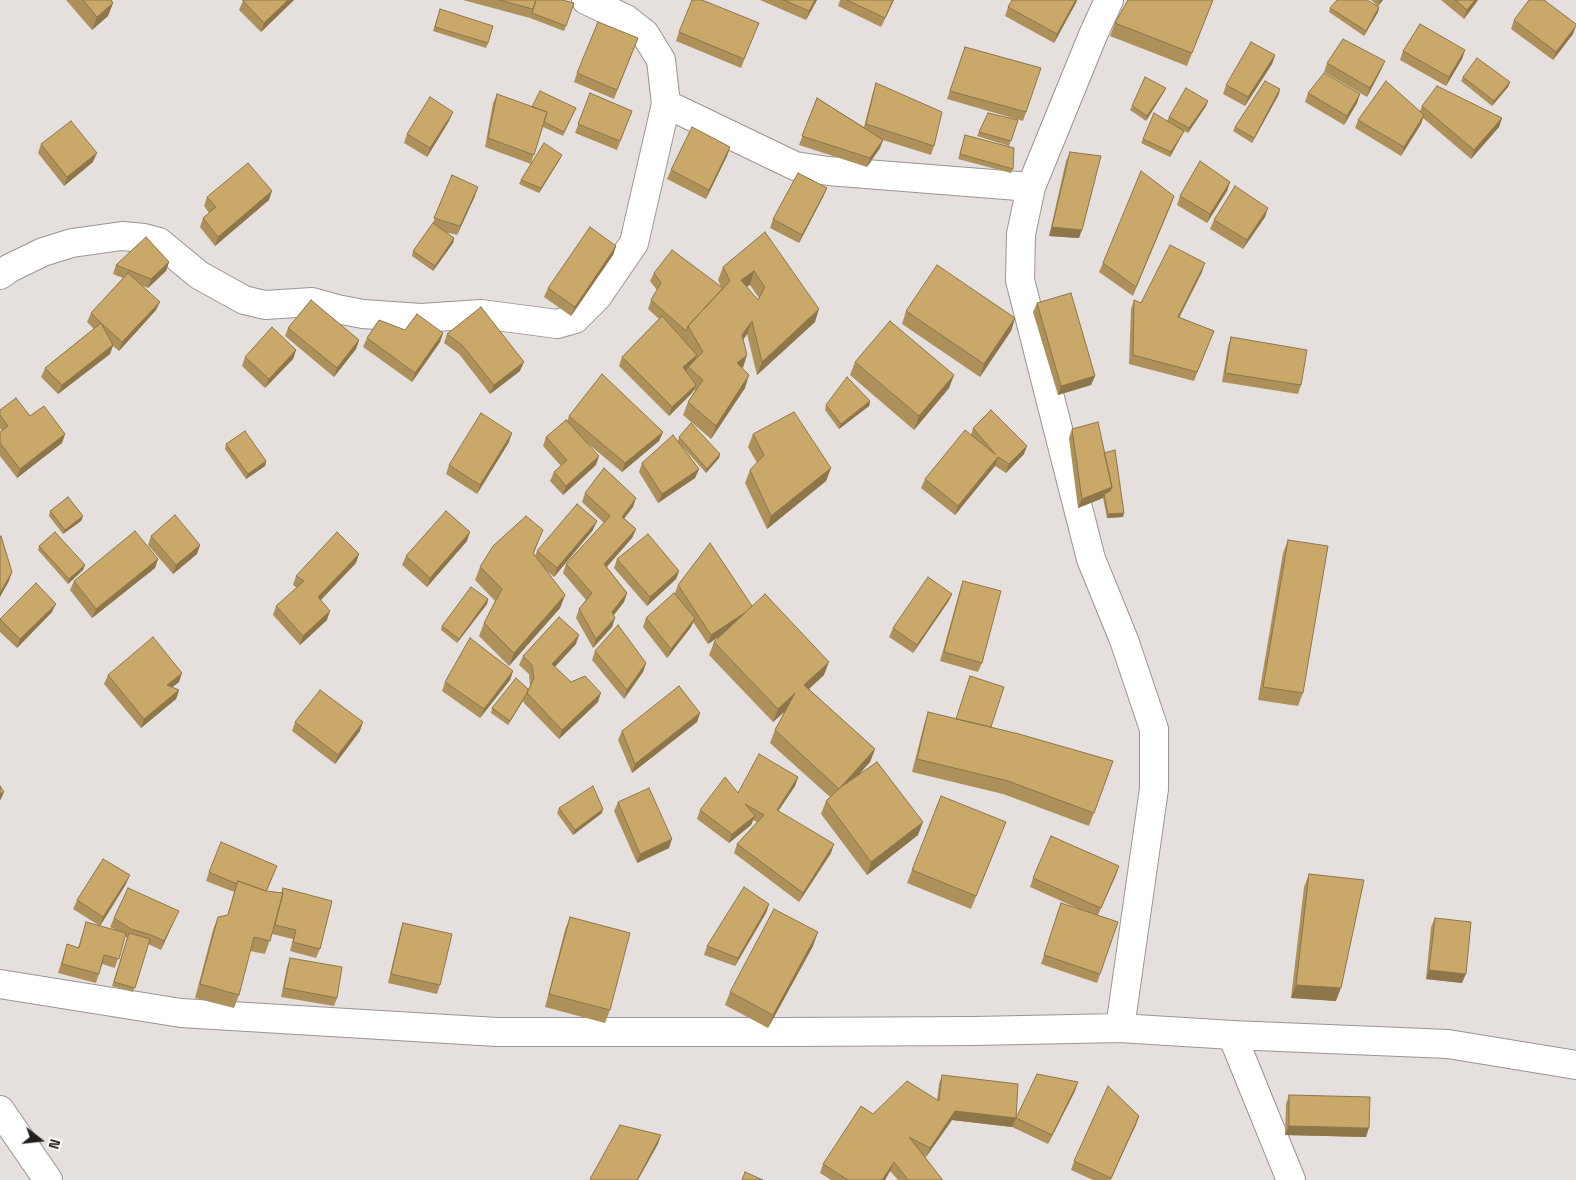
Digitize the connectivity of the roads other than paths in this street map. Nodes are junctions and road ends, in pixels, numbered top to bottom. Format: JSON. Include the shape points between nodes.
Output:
{"nodes":[{"id":1,"x":586,"y":0,"type":"edge"},
{"id":2,"x":1109,"y":0,"type":"edge"},
{"id":3,"x":666,"y":104,"type":"junction"},
{"id":4,"x":1031,"y":187,"type":"junction"},
{"id":5,"x":0,"y":275,"type":"edge"},
{"id":6,"x":0,"y":984,"type":"edge"},
{"id":7,"x":1120,"y":1028,"type":"junction"},
{"id":8,"x":1232,"y":1035,"type":"junction"},
{"id":9,"x":1576,"y":1065,"type":"edge"},
{"id":10,"x":0,"y":1110,"type":"edge"},
{"id":11,"x":48,"y":1180,"type":"edge"},
{"id":12,"x":1291,"y":1180,"type":"edge"}],
"edges":[{"from":1,"to":3,"type":"street","via":[[626,19],[645,34],[662,60]]},
{"from":2,"to":4,"type":"street"},
{"from":3,"to":4,"type":"street","via":[[795,166]]},
{"from":3,"to":5,"type":"street","via":[[634,243],[597,297],[575,319],[557,324],[482,314],[421,318],[363,314],[312,302],[265,305],[244,300],[198,274],[159,242],[122,236],[72,243],[42,252]]},
{"from":4,"to":7,"type":"street","via":[[1021,234],[1020,280],[1091,559],[1124,640],[1154,729],[1154,789]]},
{"from":6,"to":7,"type":"street","via":[[182,1013],[497,1032]]},
{"from":7,"to":8,"type":"street"},
{"from":8,"to":9,"type":"street","via":[[1448,1044]]},
{"from":8,"to":12,"type":"street"},
{"from":10,"to":11,"type":"street"}]}
